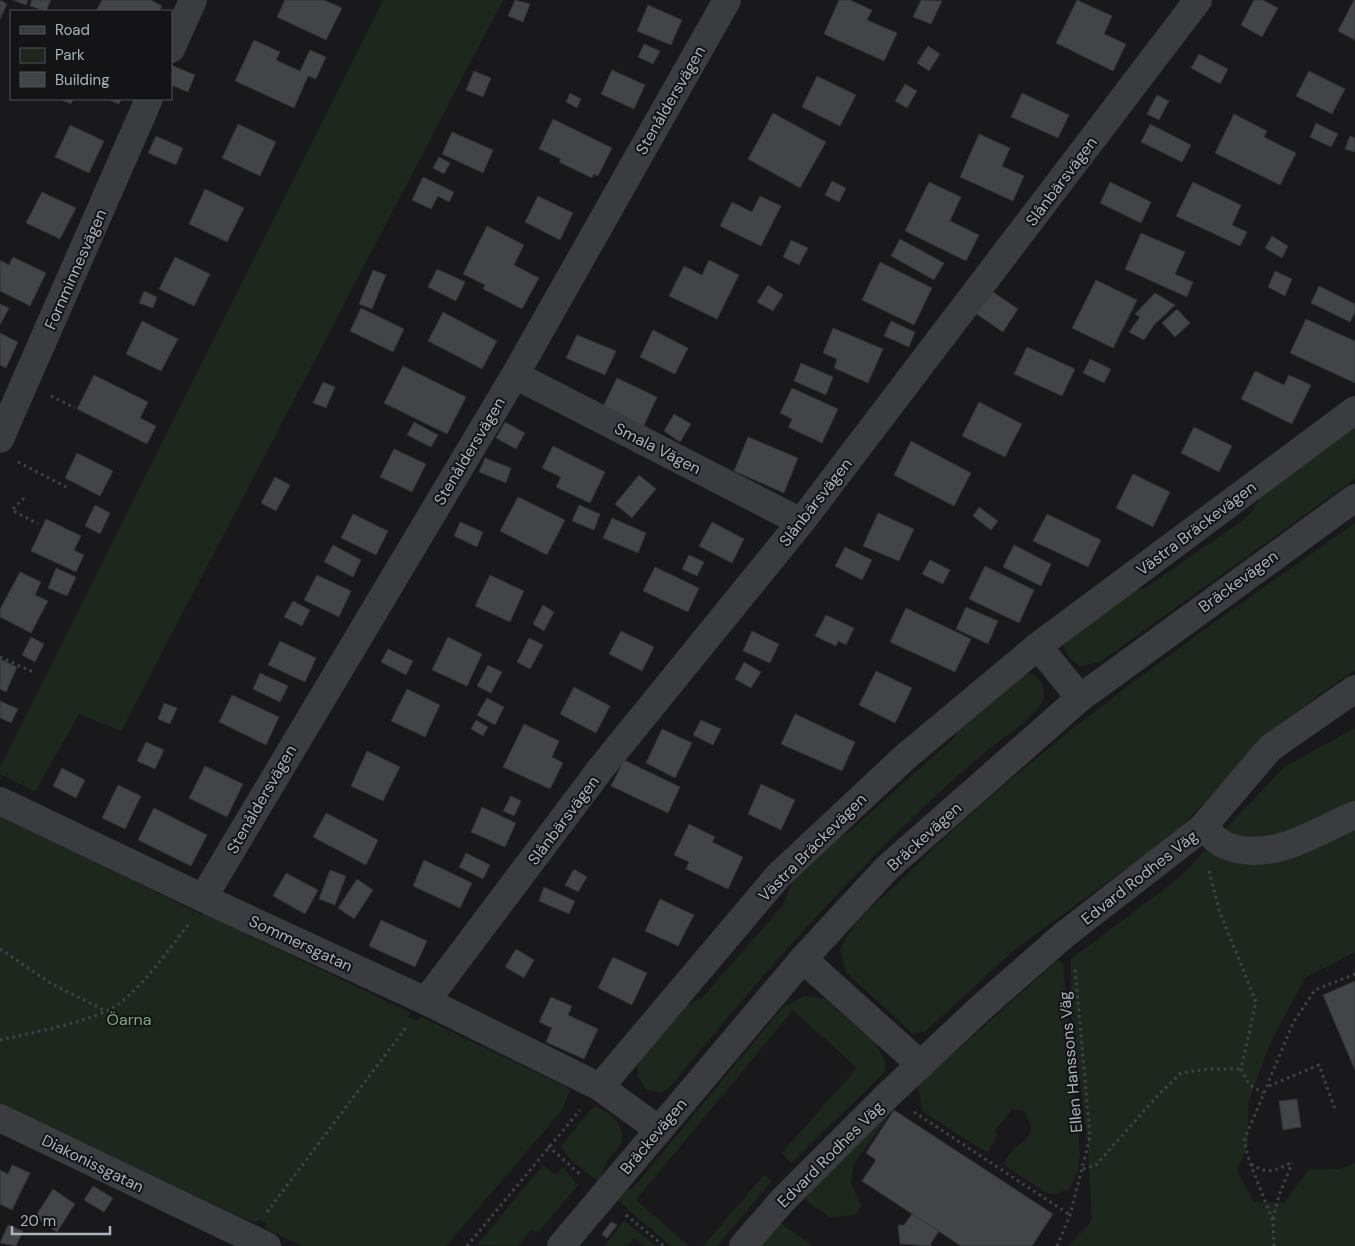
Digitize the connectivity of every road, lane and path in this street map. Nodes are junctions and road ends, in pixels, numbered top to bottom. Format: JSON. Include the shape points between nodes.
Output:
{"nodes":[{"id":1,"x":193,"y":0,"type":"edge"},
{"id":2,"x":727,"y":0,"type":"edge"},
{"id":3,"x":1198,"y":0,"type":"edge"},
{"id":4,"x":172,"y":47,"type":"edge"},
{"id":5,"x":150,"y":100,"type":"edge"},
{"id":6,"x":515,"y":375,"type":"junction"},
{"id":7,"x":1355,"y":410,"type":"edge"},
{"id":8,"x":0,"y":439,"type":"edge"},
{"id":9,"x":17,"y":461,"type":"dead end"},
{"id":10,"x":66,"y":487,"type":"dead end"},
{"id":11,"x":24,"y":498,"type":"dead end"},
{"id":12,"x":1355,"y":498,"type":"edge"},
{"id":13,"x":801,"y":522,"type":"junction"},
{"id":14,"x":38,"y":524,"type":"dead end"},
{"id":15,"x":1038,"y":646,"type":"junction"},
{"id":16,"x":0,"y":657,"type":"edge"},
{"id":17,"x":33,"y":672,"type":"dead end"},
{"id":18,"x":1355,"y":689,"type":"edge"},
{"id":19,"x":1080,"y":698,"type":"junction"},
{"id":20,"x":0,"y":801,"type":"edge"},
{"id":21,"x":1355,"y":815,"type":"edge"},
{"id":22,"x":1202,"y":828,"type":"junction"},
{"id":23,"x":1208,"y":867,"type":"dead end"},
{"id":24,"x":203,"y":898,"type":"junction"},
{"id":25,"x":1064,"y":935,"type":"junction"},
{"id":26,"x":0,"y":949,"type":"edge"},
{"id":27,"x":803,"y":959,"type":"junction"},
{"id":28,"x":1355,"y":974,"type":"edge"},
{"id":29,"x":426,"y":1001,"type":"junction"},
{"id":30,"x":105,"y":1010,"type":"junction"},
{"id":31,"x":0,"y":1040,"type":"edge"},
{"id":32,"x":921,"y":1065,"type":"junction"},
{"id":33,"x":1241,"y":1069,"type":"junction"},
{"id":34,"x":1268,"y":1086,"type":"junction"},
{"id":35,"x":600,"y":1087,"type":"junction"},
{"id":36,"x":1263,"y":1093,"type":"junction"},
{"id":37,"x":888,"y":1095,"type":"junction"},
{"id":38,"x":1336,"y":1112,"type":"dead end"},
{"id":39,"x":0,"y":1118,"type":"edge"},
{"id":40,"x":659,"y":1130,"type":"junction"},
{"id":41,"x":1250,"y":1163,"type":"junction"},
{"id":42,"x":1083,"y":1169,"type":"junction"},
{"id":43,"x":1070,"y":1215,"type":"junction"},
{"id":44,"x":1273,"y":1221,"type":"junction"},
{"id":45,"x":252,"y":1243,"type":"edge"},
{"id":46,"x":468,"y":1244,"type":"edge"},
{"id":47,"x":473,"y":1246,"type":"edge"},
{"id":48,"x":561,"y":1246,"type":"edge"},
{"id":49,"x":743,"y":1246,"type":"edge"},
{"id":50,"x":1057,"y":1246,"type":"edge"},
{"id":51,"x":1274,"y":1246,"type":"edge"}],
"edges":[{"from":1,"to":4,"type":"street"},
{"from":2,"to":6,"type":"street","name":"Stenåldersvägen"},
{"from":3,"to":13,"type":"street","name":"Slånbärsvägen"},
{"from":5,"to":8,"type":"street","name":"Fornminnesvägen"},
{"from":6,"to":13,"type":"street","name":"Smala Vägen"},
{"from":6,"to":24,"type":"street","name":"Stenåldersvägen"},
{"from":7,"to":15,"type":"street","name":"Västra Bräckevägen"},
{"from":9,"to":10,"type":"path"},
{"from":11,"to":14,"type":"path","via":[[12,510]]},
{"from":12,"to":19,"type":"street","name":"Bräckevägen"},
{"from":13,"to":29,"type":"street","name":"Slånbärsvägen","via":[[602,768]]},
{"from":15,"to":19,"type":"street"},
{"from":15,"to":35,"type":"street","name":"Västra Bräckevägen","via":[[904,758],[778,876]]},
{"from":16,"to":17,"type":"path"},
{"from":18,"to":22,"type":"street","name":"Edvard Rodhes Väg","via":[[1270,748]]},
{"from":19,"to":27,"type":"street","name":"Bräckevägen","via":[[887,868]]},
{"from":20,"to":24,"type":"street","name":"Sommersgatan"},
{"from":21,"to":22,"type":"street","via":[[1278,850],[1252,852],[1225,846]]},
{"from":22,"to":25,"type":"street","name":"Edvard Rodhes Väg"},
{"from":23,"to":33,"type":"path","via":[[1219,910],[1256,1002]]},
{"from":24,"to":29,"type":"street","name":"Sommersgatan"},
{"from":24,"to":30,"type":"path","via":[[195,916],[154,969],[119,1004]]},
{"from":25,"to":32,"type":"street","name":"Edvard Rodhes Väg"},
{"from":25,"to":42,"type":"path","name":"Ellen Hanssons Väg","via":[[1073,947],[1087,1099],[1090,1138]]},
{"from":26,"to":30,"type":"path","via":[[52,984]]},
{"from":27,"to":32,"type":"street"},
{"from":27,"to":40,"type":"street","name":"Bräckevägen"},
{"from":28,"to":34,"type":"path","via":[[1315,990],[1293,1023]]},
{"from":29,"to":35,"type":"street","name":"Sommersgatan"},
{"from":29,"to":45,"type":"path"},
{"from":30,"to":31,"type":"path"},
{"from":32,"to":37,"type":"street","name":"Edvard Rodhes Väg"},
{"from":33,"to":36,"type":"path","via":[[1249,1084]]},
{"from":33,"to":42,"type":"path","via":[[1208,1068],[1180,1073],[1096,1165]]},
{"from":34,"to":36,"type":"path"},
{"from":34,"to":38,"type":"path","via":[[1319,1065]]},
{"from":35,"to":40,"type":"street"},
{"from":35,"to":46,"type":"path"},
{"from":36,"to":41,"type":"path","via":[[1244,1141]]},
{"from":37,"to":43,"type":"path"},
{"from":37,"to":49,"type":"street","name":"Edvard Rodhes Väg"},
{"from":39,"to":45,"type":"street","name":"Diakonissgatan"},
{"from":40,"to":48,"type":"street","name":"Bräckevägen"},
{"from":41,"to":44,"type":"path"},
{"from":41,"to":44,"type":"path","via":[[1263,1172],[1292,1163]]},
{"from":42,"to":43,"type":"path","name":"Ellen Hanssons Väg"},
{"from":43,"to":50,"type":"path","name":"Ellen Hanssons Väg"},
{"from":44,"to":51,"type":"path"},
{"from":46,"to":47,"type":"path"}]}
